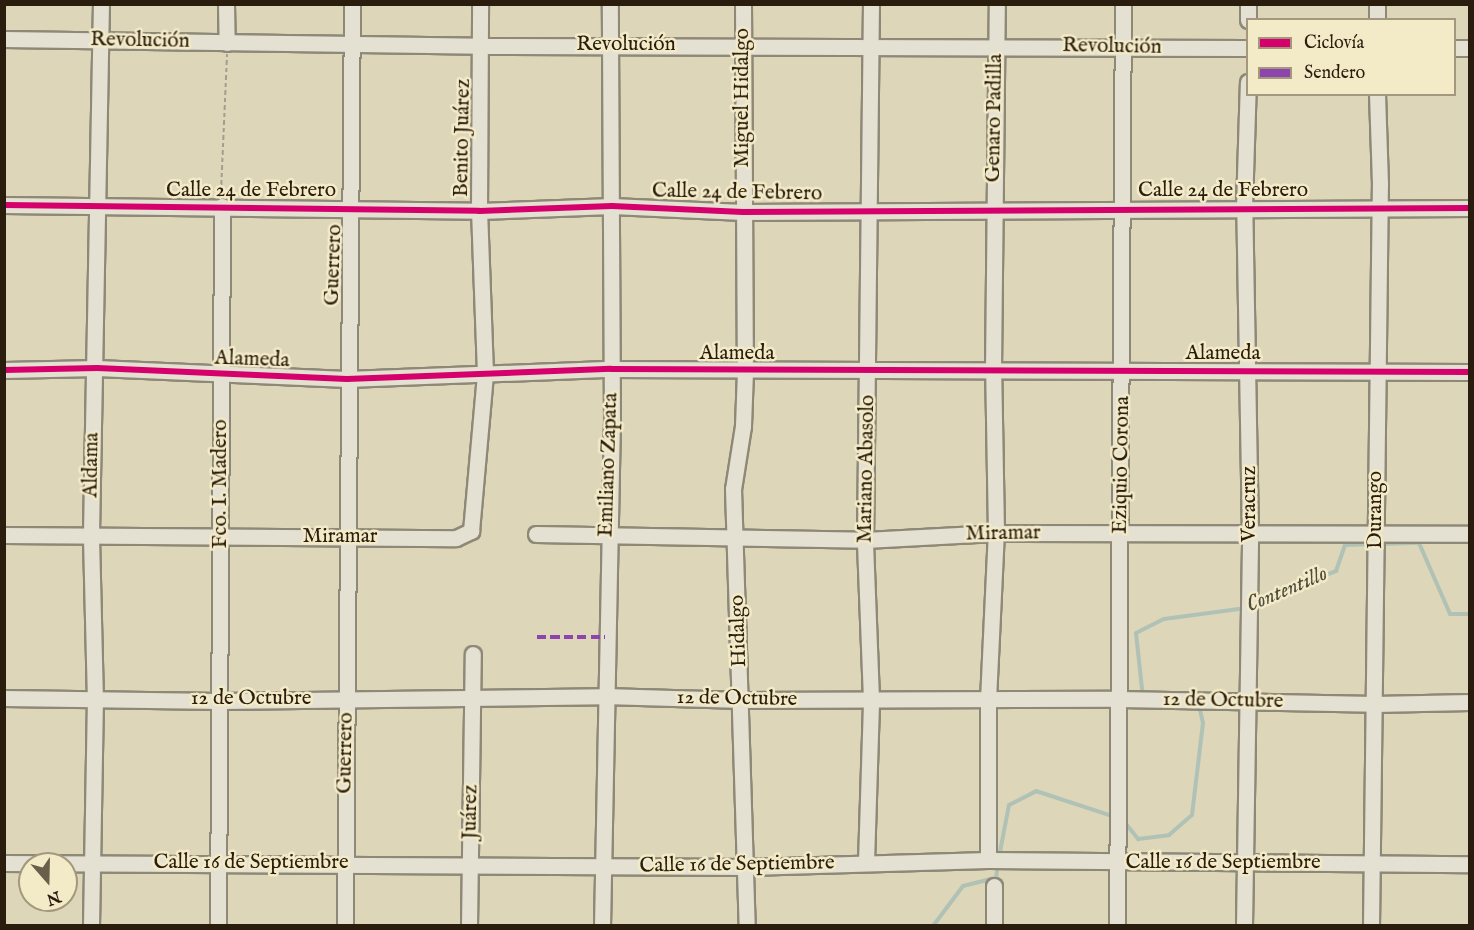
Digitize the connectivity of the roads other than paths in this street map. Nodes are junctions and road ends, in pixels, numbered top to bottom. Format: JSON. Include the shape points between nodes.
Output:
{"nodes":[{"id":1,"x":101,"y":4,"type":"edge"},
{"id":2,"x":226,"y":4,"type":"edge"},
{"id":3,"x":352,"y":4,"type":"edge"},
{"id":4,"x":480,"y":4,"type":"edge"},
{"id":5,"x":610,"y":4,"type":"edge"},
{"id":6,"x":743,"y":4,"type":"edge"},
{"id":7,"x":871,"y":4,"type":"edge"},
{"id":8,"x":997,"y":4,"type":"edge"},
{"id":9,"x":1123,"y":4,"type":"edge"},
{"id":10,"x":4,"y":39,"type":"edge"},
{"id":11,"x":101,"y":40,"type":"junction"},
{"id":12,"x":227,"y":43,"type":"junction"},
{"id":13,"x":352,"y":44,"type":"junction"},
{"id":14,"x":610,"y":44,"type":"junction"},
{"id":15,"x":870,"y":45,"type":"junction"},
{"id":16,"x":996,"y":45,"type":"junction"},
{"id":17,"x":481,"y":46,"type":"junction"},
{"id":18,"x":743,"y":46,"type":"junction"},
{"id":19,"x":1123,"y":48,"type":"junction"},
{"id":20,"x":1246,"y":48,"type":"edge"},
{"id":21,"x":1248,"y":96,"type":"edge"},
{"id":22,"x":1377,"y":96,"type":"edge"},
{"id":23,"x":4,"y":205,"type":"edge"},
{"id":24,"x":97,"y":206,"type":"junction"},
{"id":25,"x":222,"y":206,"type":"junction"},
{"id":26,"x":612,"y":206,"type":"junction"},
{"id":27,"x":1123,"y":207,"type":"junction"},
{"id":28,"x":1244,"y":207,"type":"junction"},
{"id":29,"x":352,"y":208,"type":"junction"},
{"id":30,"x":1379,"y":208,"type":"junction"},
{"id":31,"x":1470,"y":208,"type":"edge"},
{"id":32,"x":993,"y":210,"type":"junction"},
{"id":33,"x":479,"y":211,"type":"junction"},
{"id":34,"x":870,"y":211,"type":"junction"},
{"id":35,"x":743,"y":212,"type":"junction"},
{"id":36,"x":97,"y":368,"type":"junction"},
{"id":37,"x":611,"y":369,"type":"junction"},
{"id":38,"x":993,"y":369,"type":"junction"},
{"id":39,"x":4,"y":370,"type":"edge"},
{"id":40,"x":1376,"y":370,"type":"junction"},
{"id":41,"x":745,"y":371,"type":"junction"},
{"id":42,"x":868,"y":371,"type":"junction"},
{"id":43,"x":1123,"y":371,"type":"junction"},
{"id":44,"x":1249,"y":371,"type":"junction"},
{"id":45,"x":1470,"y":372,"type":"edge"},
{"id":46,"x":485,"y":373,"type":"junction"},
{"id":47,"x":221,"y":376,"type":"junction"},
{"id":48,"x":347,"y":379,"type":"junction"},
{"id":49,"x":91,"y":533,"type":"junction"},
{"id":50,"x":996,"y":533,"type":"junction"},
{"id":51,"x":1121,"y":533,"type":"junction"},
{"id":52,"x":536,"y":534,"type":"dead end"},
{"id":53,"x":1470,"y":534,"type":"edge"},
{"id":54,"x":4,"y":535,"type":"edge"},
{"id":55,"x":607,"y":535,"type":"junction"},
{"id":56,"x":1376,"y":535,"type":"junction"},
{"id":57,"x":1250,"y":536,"type":"junction"},
{"id":58,"x":222,"y":537,"type":"junction"},
{"id":59,"x":348,"y":537,"type":"junction"},
{"id":60,"x":735,"y":539,"type":"junction"},
{"id":61,"x":865,"y":540,"type":"junction"},
{"id":62,"x":473,"y":654,"type":"dead end"},
{"id":63,"x":604,"y":696,"type":"junction"},
{"id":64,"x":347,"y":697,"type":"junction"},
{"id":65,"x":4,"y":698,"type":"edge"},
{"id":66,"x":472,"y":699,"type":"junction"},
{"id":67,"x":870,"y":699,"type":"junction"},
{"id":68,"x":1120,"y":699,"type":"junction"},
{"id":69,"x":742,"y":700,"type":"junction"},
{"id":70,"x":988,"y":700,"type":"junction"},
{"id":71,"x":95,"y":701,"type":"junction"},
{"id":72,"x":220,"y":701,"type":"junction"},
{"id":73,"x":1249,"y":701,"type":"junction"},
{"id":74,"x":1470,"y":702,"type":"edge"},
{"id":75,"x":1374,"y":704,"type":"junction"},
{"id":76,"x":988,"y":860,"type":"junction"},
{"id":77,"x":218,"y":861,"type":"junction"},
{"id":78,"x":92,"y":862,"type":"junction"},
{"id":79,"x":866,"y":862,"type":"junction"},
{"id":80,"x":4,"y":863,"type":"edge"},
{"id":81,"x":344,"y":863,"type":"junction"},
{"id":82,"x":1116,"y":863,"type":"junction"},
{"id":83,"x":1245,"y":863,"type":"junction"},
{"id":84,"x":1371,"y":863,"type":"junction"},
{"id":85,"x":1470,"y":864,"type":"edge"},
{"id":86,"x":470,"y":866,"type":"junction"},
{"id":87,"x":601,"y":867,"type":"junction"},
{"id":88,"x":748,"y":867,"type":"junction"},
{"id":89,"x":994,"y":886,"type":"dead end"},
{"id":90,"x":91,"y":926,"type":"edge"},
{"id":91,"x":218,"y":926,"type":"edge"},
{"id":92,"x":345,"y":926,"type":"edge"},
{"id":93,"x":470,"y":926,"type":"edge"},
{"id":94,"x":602,"y":926,"type":"edge"},
{"id":95,"x":747,"y":926,"type":"edge"},
{"id":96,"x":994,"y":926,"type":"edge"},
{"id":97,"x":1117,"y":926,"type":"edge"},
{"id":98,"x":1244,"y":926,"type":"edge"},
{"id":99,"x":1371,"y":926,"type":"edge"}],
"edges":[{"from":1,"to":11,"type":"street","name":"Aldama"},
{"from":2,"to":12,"type":"street"},
{"from":3,"to":13,"type":"street","name":"Guerrero"},
{"from":4,"to":17,"type":"street","name":"Benito Juárez"},
{"from":5,"to":14,"type":"street","name":"Emiliano Zapata"},
{"from":6,"to":18,"type":"street","name":"Miguel Hidalgo"},
{"from":7,"to":15,"type":"street","name":"Mariano Abasolo"},
{"from":8,"to":16,"type":"street","name":"Genaro Padilla"},
{"from":9,"to":19,"type":"street","name":"Eziquio Corona"},
{"from":10,"to":11,"type":"street","name":"Revolución"},
{"from":11,"to":12,"type":"street","name":"Revolución"},
{"from":11,"to":24,"type":"street","name":"Aldama"},
{"from":12,"to":13,"type":"street","name":"Revolución"},
{"from":13,"to":17,"type":"street","name":"Revolución"},
{"from":13,"to":29,"type":"street","name":"Guerrero"},
{"from":14,"to":17,"type":"street","name":"Revolución"},
{"from":14,"to":18,"type":"street","name":"Revolución"},
{"from":14,"to":26,"type":"street","name":"Emiliano Zapata"},
{"from":15,"to":16,"type":"street","name":"Revolución"},
{"from":15,"to":18,"type":"street","name":"Revolución"},
{"from":15,"to":34,"type":"street","name":"Mariano Abasolo"},
{"from":16,"to":19,"type":"street","name":"Revolución"},
{"from":16,"to":32,"type":"street","name":"Genaro Padilla"},
{"from":17,"to":33,"type":"street","name":"Benito Juárez"},
{"from":18,"to":35,"type":"street","name":"Miguel Hidalgo"},
{"from":19,"to":20,"type":"street","name":"Revolución"},
{"from":19,"to":27,"type":"street","name":"Eziquio Corona"},
{"from":21,"to":28,"type":"street","name":"Veracruz"},
{"from":22,"to":30,"type":"street","name":"Durango"},
{"from":23,"to":24,"type":"street","name":"Calle 24 de Febrero"},
{"from":24,"to":25,"type":"street","name":"Calle 24 de Febrero"},
{"from":24,"to":36,"type":"street","name":"Aldama"},
{"from":25,"to":29,"type":"street","name":"Calle 24 de Febrero"},
{"from":25,"to":47,"type":"street","name":"Fco. I. Madero"},
{"from":26,"to":33,"type":"street","name":"Calle 24 de Febrero"},
{"from":26,"to":35,"type":"street","name":"Calle 24 de Febrero"},
{"from":26,"to":37,"type":"street","name":"Emiliano Zapata"},
{"from":27,"to":28,"type":"street","name":"Calle 24 de Febrero"},
{"from":27,"to":32,"type":"street","name":"Calle 24 de Febrero"},
{"from":27,"to":43,"type":"street","name":"Eziquio Corona"},
{"from":28,"to":30,"type":"street","name":"Calle 24 de Febrero"},
{"from":28,"to":44,"type":"street","name":"Veracruz"},
{"from":29,"to":33,"type":"street","name":"Calle 24 de Febrero"},
{"from":29,"to":48,"type":"street","name":"Guerrero"},
{"from":30,"to":31,"type":"street","name":"Calle 24 de Febrero"},
{"from":30,"to":40,"type":"street","name":"Durango"},
{"from":32,"to":34,"type":"street","name":"Calle 24 de Febrero"},
{"from":32,"to":38,"type":"street","name":"Genaro Padilla"},
{"from":33,"to":46,"type":"street","name":"Benito Juárez"},
{"from":34,"to":35,"type":"street","name":"Calle 24 de Febrero"},
{"from":34,"to":42,"type":"street","name":"Mariano Abasolo"},
{"from":35,"to":41,"type":"street","name":"Miguel Hidalgo"},
{"from":36,"to":39,"type":"street","name":"Alameda"},
{"from":36,"to":47,"type":"street","name":"Alameda"},
{"from":36,"to":49,"type":"street","name":"Aldama"},
{"from":37,"to":41,"type":"street","name":"Alameda"},
{"from":37,"to":46,"type":"street","name":"Alameda"},
{"from":37,"to":55,"type":"street","name":"Emiliano Zapata"},
{"from":38,"to":42,"type":"street","name":"Alameda"},
{"from":38,"to":43,"type":"street","name":"Alameda"},
{"from":38,"to":50,"type":"street","name":"Genaro Padilla"},
{"from":40,"to":44,"type":"street","name":"Alameda"},
{"from":40,"to":45,"type":"street","name":"Alameda"},
{"from":40,"to":56,"type":"street","name":"Durango"},
{"from":41,"to":42,"type":"street","name":"Alameda"},
{"from":41,"to":60,"type":"street","name":"Hidalgo","via":[[743,426],[733,489]]},
{"from":42,"to":61,"type":"street","name":"Mariano Abasolo"},
{"from":43,"to":44,"type":"street","name":"Alameda"},
{"from":43,"to":51,"type":"street","name":"Eziquio Corona"},
{"from":44,"to":57,"type":"street","name":"Veracruz"},
{"from":46,"to":48,"type":"street","name":"Alameda"},
{"from":46,"to":59,"type":"street","name":"Miramar","via":[[471,531],[456,538]]},
{"from":47,"to":48,"type":"street","name":"Alameda"},
{"from":47,"to":58,"type":"street","name":"Fco. I. Madero"},
{"from":48,"to":59,"type":"street","name":"Guerrero"},
{"from":49,"to":54,"type":"street","name":"Miramar"},
{"from":49,"to":58,"type":"street","name":"Miramar"},
{"from":49,"to":71,"type":"street","name":"Aldama"},
{"from":50,"to":51,"type":"street","name":"Miramar"},
{"from":50,"to":61,"type":"street","name":"Miramar"},
{"from":50,"to":70,"type":"street","name":"Genaro Padilla"},
{"from":51,"to":57,"type":"street","name":"Miramar"},
{"from":51,"to":68,"type":"street","name":"Eziquio Corona"},
{"from":52,"to":55,"type":"street","name":"Miramar"},
{"from":53,"to":56,"type":"street","name":"Miramar"},
{"from":55,"to":60,"type":"street","name":"Miramar"},
{"from":55,"to":63,"type":"street","name":"Emiliano Zapata"},
{"from":56,"to":57,"type":"street","name":"Miramar"},
{"from":56,"to":75,"type":"street","name":"Durango"},
{"from":57,"to":73,"type":"street","name":"Veracruz"},
{"from":58,"to":59,"type":"street","name":"Miramar"},
{"from":58,"to":72,"type":"street","name":"Fco. I. Madero"},
{"from":59,"to":64,"type":"street","name":"Guerrero"},
{"from":60,"to":61,"type":"street","name":"Miramar"},
{"from":60,"to":69,"type":"street","name":"Hidalgo"},
{"from":61,"to":67,"type":"street","name":"Mariano Abasolo"},
{"from":62,"to":66,"type":"street","name":"Juárez"},
{"from":63,"to":66,"type":"street","name":"12 de Octubre"},
{"from":63,"to":69,"type":"street","name":"12 de Octubre"},
{"from":63,"to":87,"type":"street","name":"Emiliano Zapata"},
{"from":64,"to":66,"type":"street","name":"12 de Octubre"},
{"from":64,"to":72,"type":"street","name":"12 de Octubre"},
{"from":64,"to":81,"type":"street","name":"Guerrero"},
{"from":65,"to":71,"type":"street","name":"12 de Octubre"},
{"from":66,"to":86,"type":"street","name":"Juárez"},
{"from":67,"to":69,"type":"street","name":"12 de Octubre"},
{"from":67,"to":70,"type":"street","name":"12 de Octubre"},
{"from":67,"to":79,"type":"street","name":"Mariano Abasolo"},
{"from":68,"to":70,"type":"street","name":"12 de Octubre"},
{"from":68,"to":73,"type":"street","name":"12 de Octubre"},
{"from":68,"to":82,"type":"street","name":"Eziquio Corona"},
{"from":69,"to":88,"type":"street","name":"Hidalgo"},
{"from":70,"to":76,"type":"street","name":"Genaro Padilla"},
{"from":71,"to":72,"type":"street","name":"12 de Octubre","via":[[123,697]]},
{"from":71,"to":78,"type":"street","name":"Aldama"},
{"from":72,"to":77,"type":"street","name":"Fco. I. Madero"},
{"from":73,"to":75,"type":"street","name":"12 de Octubre"},
{"from":73,"to":83,"type":"street","name":"Veracruz"},
{"from":74,"to":75,"type":"street","name":"12 de Octubre"},
{"from":75,"to":84,"type":"street","name":"Durango"},
{"from":76,"to":79,"type":"street","name":"Calle 16 de Septiembre"},
{"from":76,"to":82,"type":"street","name":"Calle 16 de Septiembre"},
{"from":77,"to":78,"type":"street","name":"Calle 16 de Septiembre"},
{"from":77,"to":81,"type":"street","name":"Calle 16 de Septiembre"},
{"from":77,"to":91,"type":"street","name":"Fco. I. Madero"},
{"from":78,"to":80,"type":"street","name":"Calle 16 de Septiembre"},
{"from":78,"to":90,"type":"street","name":"Aldama"},
{"from":79,"to":88,"type":"street","name":"Calle 16 de Septiembre"},
{"from":81,"to":86,"type":"street","name":"Calle 16 de Septiembre"},
{"from":81,"to":92,"type":"street","name":"Guerrero"},
{"from":82,"to":83,"type":"street","name":"Calle 16 de Septiembre"},
{"from":82,"to":97,"type":"street","name":"Eziquio Corona"},
{"from":83,"to":84,"type":"street","name":"Calle 16 de Septiembre"},
{"from":83,"to":98,"type":"street","name":"Veracruz"},
{"from":84,"to":85,"type":"street","name":"Calle 16 de Septiembre"},
{"from":84,"to":99,"type":"street","name":"Durango"},
{"from":86,"to":87,"type":"street","name":"Calle 16 de Septiembre"},
{"from":86,"to":93,"type":"street","name":"Juárez"},
{"from":87,"to":88,"type":"street","name":"Calle 16 de Septiembre"},
{"from":87,"to":94,"type":"street","name":"Emiliano Zapata"},
{"from":88,"to":95,"type":"street","name":"Hidalgo"},
{"from":89,"to":96,"type":"street"}]}
